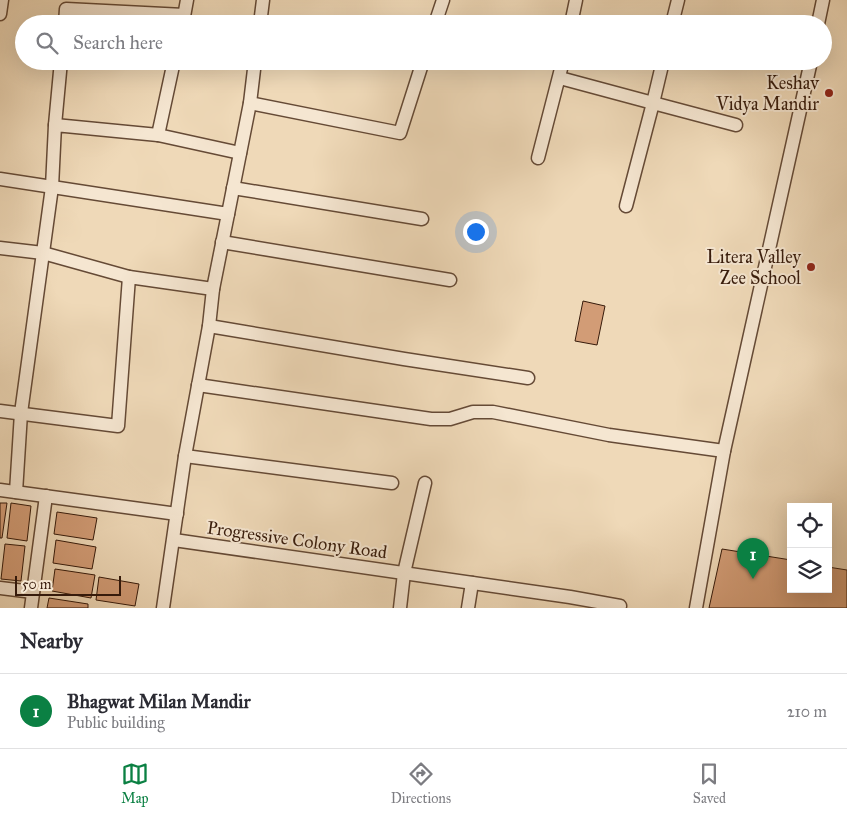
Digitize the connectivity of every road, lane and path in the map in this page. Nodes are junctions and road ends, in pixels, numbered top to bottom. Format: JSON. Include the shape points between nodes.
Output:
{"nodes":[{"id":1,"x":2,"y":0,"type":"edge"},
{"id":2,"x":187,"y":0,"type":"edge"},
{"id":3,"x":263,"y":0,"type":"edge"},
{"id":4,"x":443,"y":0,"type":"edge"},
{"id":5,"x":576,"y":0,"type":"edge"},
{"id":6,"x":678,"y":0,"type":"edge"},
{"id":7,"x":823,"y":0,"type":"edge"},
{"id":8,"x":0,"y":14,"type":"edge"},
{"id":9,"x":66,"y":15,"type":"edge"},
{"id":10,"x":130,"y":15,"type":"edge"},
{"id":11,"x":184,"y":15,"type":"edge"},
{"id":12,"x":261,"y":15,"type":"edge"},
{"id":13,"x":438,"y":15,"type":"edge"},
{"id":14,"x":573,"y":15,"type":"edge"},
{"id":15,"x":674,"y":15,"type":"edge"},
{"id":16,"x":820,"y":15,"type":"edge"},
{"id":17,"x":60,"y":70,"type":"edge"},
{"id":18,"x":172,"y":70,"type":"edge"},
{"id":19,"x":254,"y":70,"type":"edge"},
{"id":20,"x":420,"y":70,"type":"edge"},
{"id":21,"x":561,"y":70,"type":"edge"},
{"id":22,"x":661,"y":70,"type":"edge"},
{"id":23,"x":808,"y":70,"type":"edge"},
{"id":24,"x":560,"y":78,"type":"junction"},
{"id":25,"x":250,"y":103,"type":"junction"},
{"id":26,"x":653,"y":103,"type":"junction"},
{"id":27,"x":55,"y":125,"type":"junction"},
{"id":28,"x":736,"y":125,"type":"dead end"},
{"id":29,"x":158,"y":134,"type":"junction"},
{"id":30,"x":240,"y":153,"type":"junction"},
{"id":31,"x":538,"y":158,"type":"dead end"},
{"id":32,"x":0,"y":179,"type":"edge"},
{"id":33,"x":52,"y":187,"type":"junction"},
{"id":34,"x":233,"y":188,"type":"junction"},
{"id":35,"x":626,"y":206,"type":"dead end"},
{"id":36,"x":228,"y":214,"type":"junction"},
{"id":37,"x":422,"y":219,"type":"dead end"},
{"id":38,"x":222,"y":242,"type":"junction"},
{"id":39,"x":0,"y":248,"type":"edge"},
{"id":40,"x":43,"y":253,"type":"junction"},
{"id":41,"x":128,"y":277,"type":"junction"},
{"id":42,"x":450,"y":280,"type":"dead end"},
{"id":43,"x":213,"y":289,"type":"junction"},
{"id":44,"x":209,"y":326,"type":"junction"},
{"id":45,"x":528,"y":378,"type":"dead end"},
{"id":46,"x":198,"y":385,"type":"junction"},
{"id":47,"x":0,"y":411,"type":"edge"},
{"id":48,"x":21,"y":413,"type":"junction"},
{"id":49,"x":724,"y":451,"type":"junction"},
{"id":50,"x":185,"y":456,"type":"junction"},
{"id":51,"x":392,"y":483,"type":"dead end"},
{"id":52,"x":425,"y":483,"type":"dead end"},
{"id":53,"x":0,"y":490,"type":"edge"},
{"id":54,"x":16,"y":492,"type":"junction"},
{"id":55,"x":46,"y":496,"type":"junction"},
{"id":56,"x":178,"y":514,"type":"junction"},
{"id":57,"x":174,"y":540,"type":"junction"},
{"id":58,"x":410,"y":574,"type":"junction"},
{"id":59,"x":472,"y":583,"type":"junction"},
{"id":60,"x":0,"y":588,"type":"edge"},
{"id":61,"x":33,"y":592,"type":"junction"},
{"id":62,"x":569,"y":602,"type":"edge"},
{"id":63,"x":620,"y":606,"type":"dead end"},
{"id":64,"x":31,"y":608,"type":"edge"},
{"id":65,"x":163,"y":608,"type":"edge"},
{"id":66,"x":400,"y":608,"type":"edge"},
{"id":67,"x":468,"y":608,"type":"edge"},
{"id":68,"x":696,"y":608,"type":"edge"}],
"edges":[{"from":1,"to":8,"type":"street"},
{"from":2,"to":11,"type":"street"},
{"from":3,"to":12,"type":"street"},
{"from":4,"to":13,"type":"street"},
{"from":5,"to":14,"type":"street"},
{"from":6,"to":15,"type":"street"},
{"from":7,"to":16,"type":"street"},
{"from":9,"to":10,"type":"street","via":[[66,9]]},
{"from":17,"to":27,"type":"street"},
{"from":18,"to":29,"type":"street"},
{"from":19,"to":25,"type":"street"},
{"from":20,"to":25,"type":"street","via":[[400,133]]},
{"from":21,"to":24,"type":"street"},
{"from":22,"to":26,"type":"street"},
{"from":23,"to":49,"type":"street"},
{"from":24,"to":26,"type":"street"},
{"from":24,"to":31,"type":"street"},
{"from":25,"to":30,"type":"street"},
{"from":26,"to":28,"type":"street"},
{"from":26,"to":35,"type":"street"},
{"from":27,"to":29,"type":"street"},
{"from":27,"to":33,"type":"street"},
{"from":29,"to":30,"type":"street"},
{"from":30,"to":34,"type":"street"},
{"from":32,"to":33,"type":"street"},
{"from":33,"to":36,"type":"street"},
{"from":33,"to":40,"type":"street"},
{"from":34,"to":36,"type":"street"},
{"from":34,"to":37,"type":"street"},
{"from":36,"to":38,"type":"street"},
{"from":38,"to":42,"type":"street"},
{"from":38,"to":43,"type":"street"},
{"from":39,"to":40,"type":"street"},
{"from":40,"to":41,"type":"street"},
{"from":40,"to":48,"type":"street"},
{"from":41,"to":43,"type":"street"},
{"from":41,"to":48,"type":"street","via":[[118,426]]},
{"from":43,"to":44,"type":"street"},
{"from":44,"to":45,"type":"street"},
{"from":44,"to":46,"type":"street"},
{"from":46,"to":49,"type":"street","via":[[431,419],[493,412],[609,435]]},
{"from":46,"to":50,"type":"street"},
{"from":47,"to":48,"type":"street"},
{"from":48,"to":54,"type":"street"},
{"from":49,"to":68,"type":"street"},
{"from":50,"to":51,"type":"street"},
{"from":50,"to":56,"type":"street"},
{"from":52,"to":58,"type":"street"},
{"from":53,"to":54,"type":"street"},
{"from":54,"to":55,"type":"street"},
{"from":55,"to":56,"type":"street"},
{"from":55,"to":61,"type":"street"},
{"from":56,"to":57,"type":"street"},
{"from":57,"to":58,"type":"street","name":"Progressive Colony Road"},
{"from":57,"to":65,"type":"street"},
{"from":58,"to":59,"type":"street","name":"Progressive Colony Road"},
{"from":58,"to":66,"type":"street"},
{"from":59,"to":62,"type":"street","name":"Progressive Colony Road"},
{"from":59,"to":67,"type":"street"},
{"from":60,"to":61,"type":"street"},
{"from":61,"to":64,"type":"street"},
{"from":62,"to":63,"type":"street","name":"Progressive Colony Road"}]}
